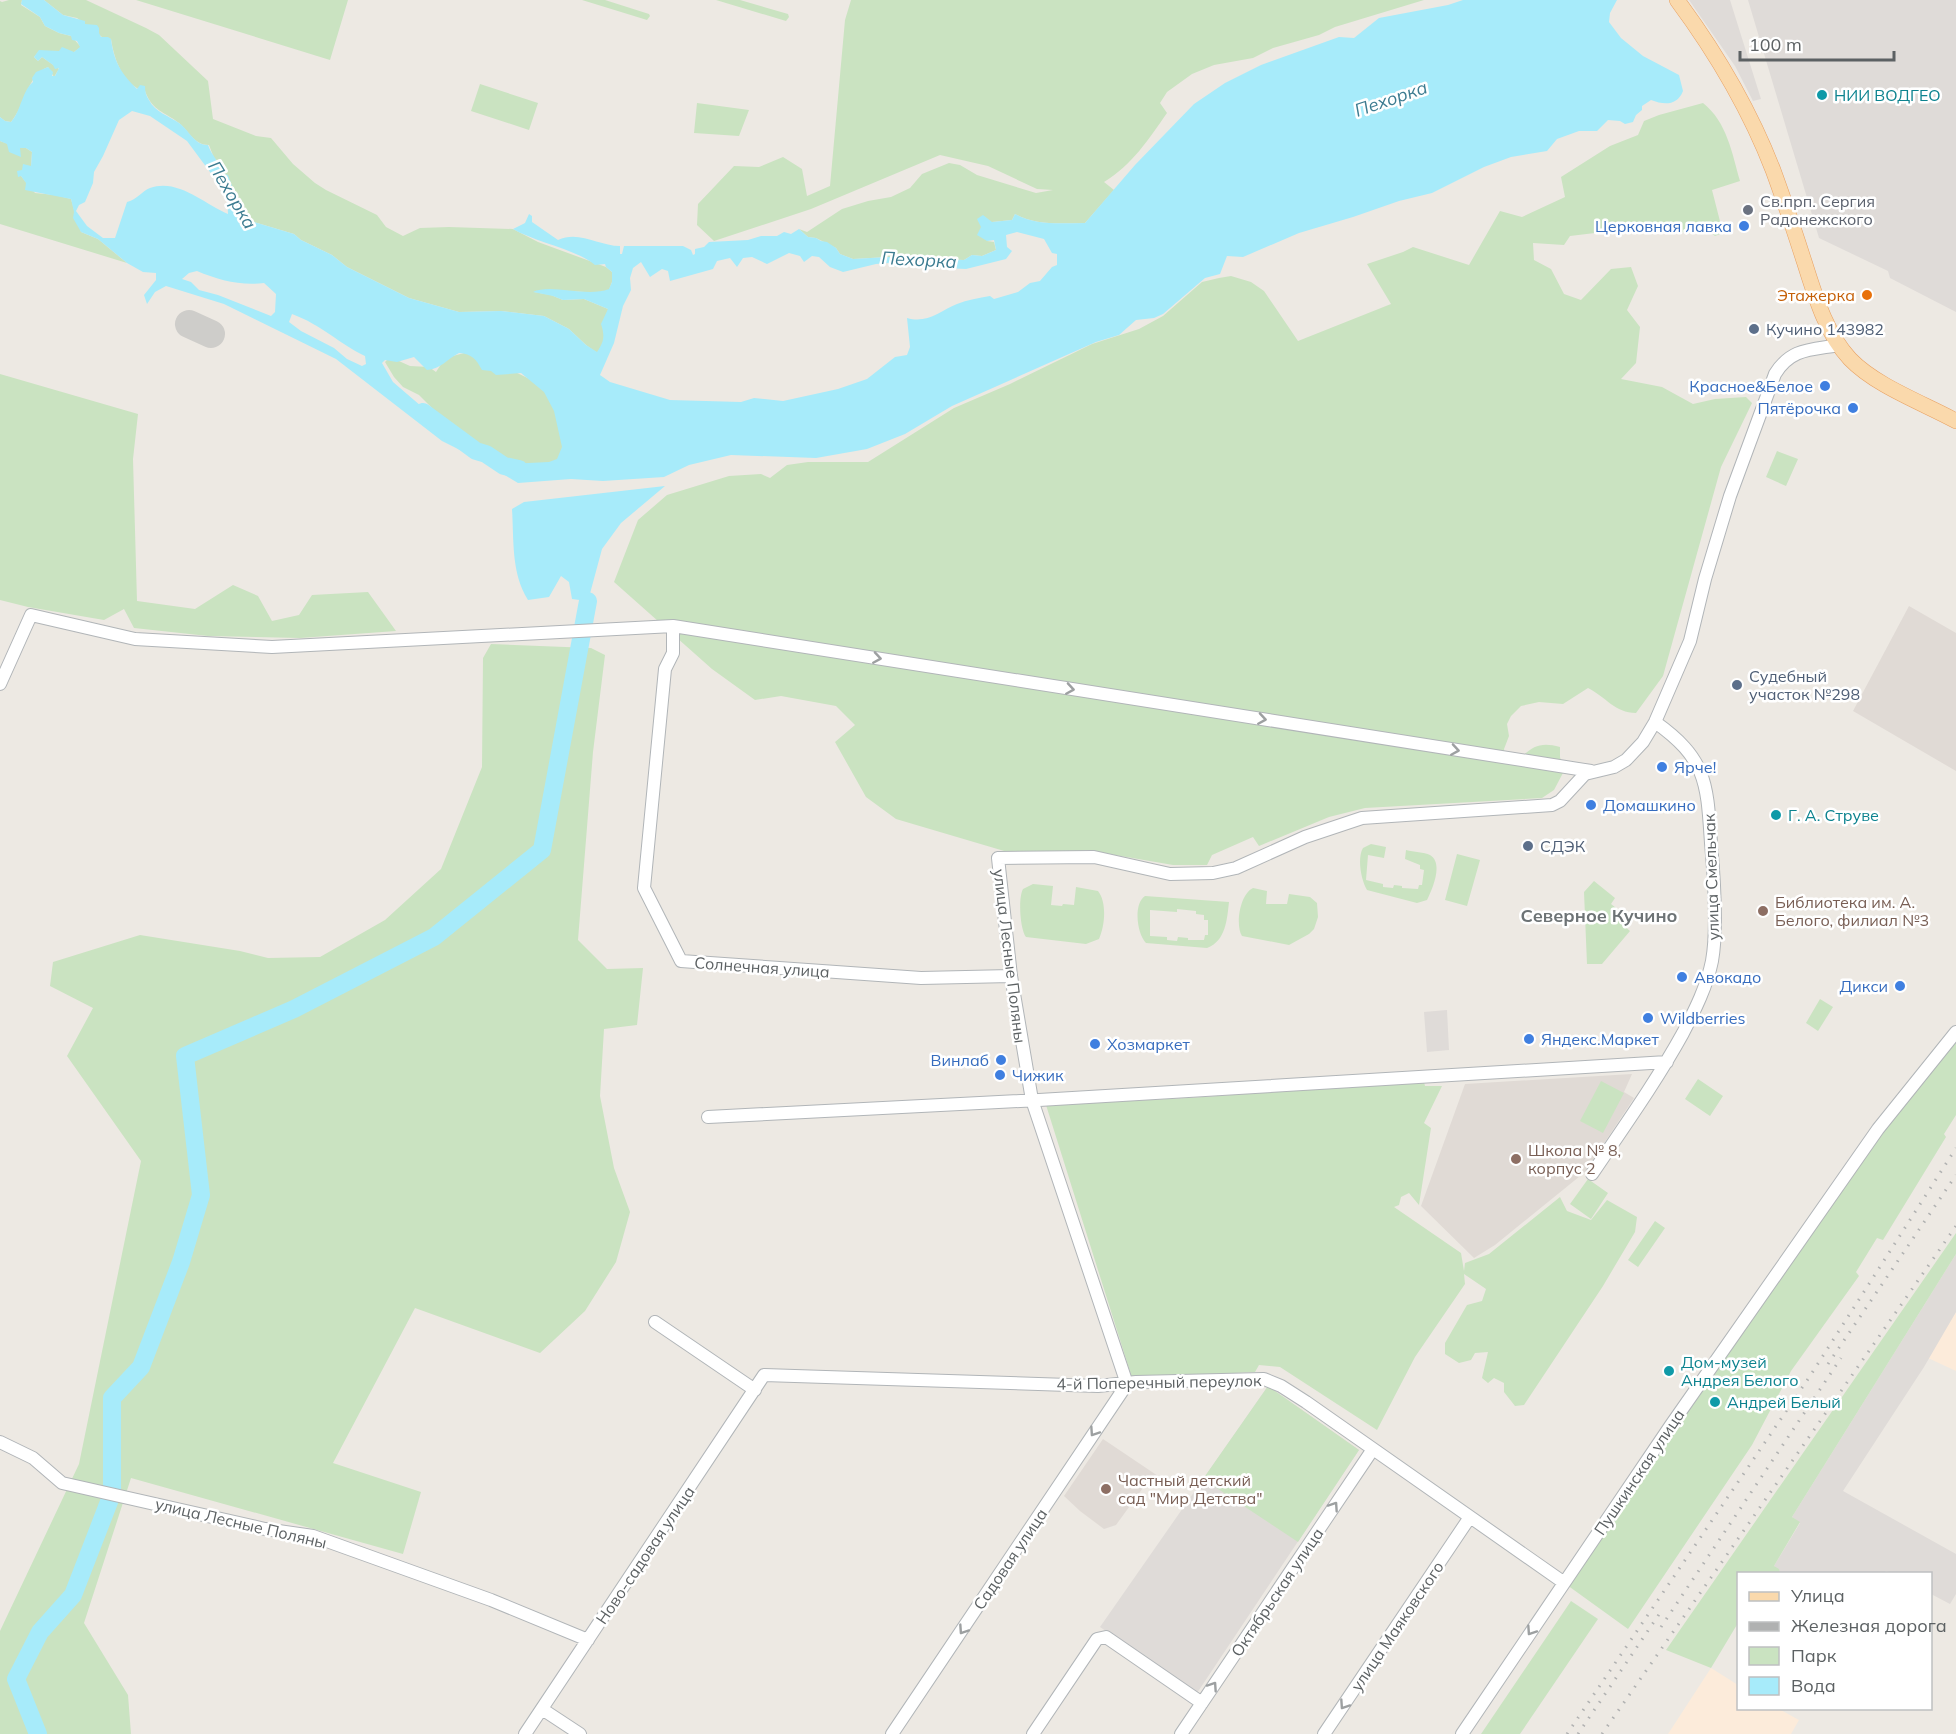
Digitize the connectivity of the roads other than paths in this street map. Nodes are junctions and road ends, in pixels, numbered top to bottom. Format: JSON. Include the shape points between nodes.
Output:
{"nodes":[{"id":1,"x":1677,"y":0,"type":"edge"},
{"id":2,"x":1839,"y":345,"type":"junction"},
{"id":3,"x":1956,"y":421,"type":"edge"},
{"id":4,"x":673,"y":626,"type":"junction"},
{"id":5,"x":0,"y":684,"type":"edge"},
{"id":6,"x":1655,"y":722,"type":"junction"},
{"id":7,"x":1591,"y":771,"type":"junction"},
{"id":8,"x":1011,"y":976,"type":"junction"},
{"id":9,"x":1956,"y":1032,"type":"edge"},
{"id":10,"x":1667,"y":1062,"type":"junction"},
{"id":11,"x":1032,"y":1100,"type":"junction"},
{"id":12,"x":708,"y":1117,"type":"dead end"},
{"id":13,"x":1592,"y":1174,"type":"dead end"},
{"id":14,"x":655,"y":1322,"type":"dead end"},
{"id":15,"x":764,"y":1375,"type":"joint"},
{"id":16,"x":1127,"y":1384,"type":"junction"},
{"id":17,"x":755,"y":1390,"type":"junction"},
{"id":18,"x":0,"y":1442,"type":"edge"},
{"id":19,"x":1373,"y":1449,"type":"junction"},
{"id":20,"x":1470,"y":1517,"type":"junction"},
{"id":21,"x":1563,"y":1582,"type":"junction"},
{"id":22,"x":588,"y":1640,"type":"junction"},
{"id":23,"x":1202,"y":1703,"type":"junction"},
{"id":24,"x":542,"y":1709,"type":"junction"},
{"id":25,"x":525,"y":1734,"type":"edge"},
{"id":26,"x":580,"y":1734,"type":"edge"},
{"id":27,"x":892,"y":1734,"type":"edge"},
{"id":28,"x":1033,"y":1734,"type":"edge"},
{"id":29,"x":1181,"y":1734,"type":"edge"},
{"id":30,"x":1324,"y":1734,"type":"edge"},
{"id":31,"x":1462,"y":1734,"type":"edge"}],
"edges":[{"from":1,"to":2,"type":"main road","via":[[1742,99],[1773,170],[1820,310]]},
{"from":2,"to":3,"type":"main road","via":[[1874,378]]},
{"from":2,"to":6,"type":"street","via":[[1792,355],[1775,374],[1730,496],[1690,641]]},
{"from":4,"to":5,"type":"street","via":[[272,647],[135,639],[31,615]]},
{"from":4,"to":7,"type":"street","one_way":true},
{"from":4,"to":8,"type":"street","name":"Солнечная улица","via":[[673,653],[665,669],[644,888],[681,961],[921,978]]},
{"from":6,"to":7,"type":"street","name":"улица Лесные Поляны","via":[[1626,760],[1614,767]]},
{"from":6,"to":10,"type":"street","name":"улица Смельчак","via":[[1687,748],[1706,783],[1714,895],[1710,970],[1702,995]]},
{"from":7,"to":8,"type":"street","name":"улица Лесные Поляны","via":[[1552,805],[1362,818],[1305,837],[1236,868],[1213,873],[1170,874],[1083,856],[998,858]]},
{"from":8,"to":11,"type":"street","name":"улица Лесные Поляны"},
{"from":9,"to":21,"type":"street","name":"Пушкинская улица","via":[[1881,1124]]},
{"from":10,"to":11,"type":"street"},
{"from":10,"to":13,"type":"street","name":"улица Смельчак"},
{"from":11,"to":12,"type":"street"},
{"from":11,"to":16,"type":"street","name":"улица Лесные Поляны"},
{"from":14,"to":17,"type":"street"},
{"from":15,"to":16,"type":"street","name":"4-й Поперечный переулок"},
{"from":15,"to":17,"type":"street","name":"Ново-садовая улица"},
{"from":16,"to":19,"type":"street","name":"4-й Поперечный переулок","via":[[1264,1379],[1281,1386]]},
{"from":16,"to":27,"type":"street","name":"Садовая улица","one_way":true},
{"from":17,"to":22,"type":"street","name":"Ново-садовая улица"},
{"from":18,"to":22,"type":"street","name":"улица Лесные Поляны","via":[[33,1458],[62,1483],[265,1529],[313,1536],[491,1600]]},
{"from":19,"to":20,"type":"street","name":"4-й Поперечный переулок"},
{"from":23,"to":19,"type":"street","name":"Октябрьская улица","one_way":true},
{"from":20,"to":21,"type":"street","name":"4-й Поперечный переулок"},
{"from":20,"to":30,"type":"street","name":"улица Маяковского","one_way":true},
{"from":21,"to":31,"type":"street","name":"Пушкинская улица","one_way":true},
{"from":22,"to":24,"type":"street","name":"Ново-садовая улица"},
{"from":23,"to":28,"type":"street","via":[[1106,1637],[1097,1639]]},
{"from":23,"to":29,"type":"street","name":"Октябрьская улица"},
{"from":24,"to":25,"type":"street","name":"Ново-садовая улица"},
{"from":24,"to":26,"type":"street"}]}
